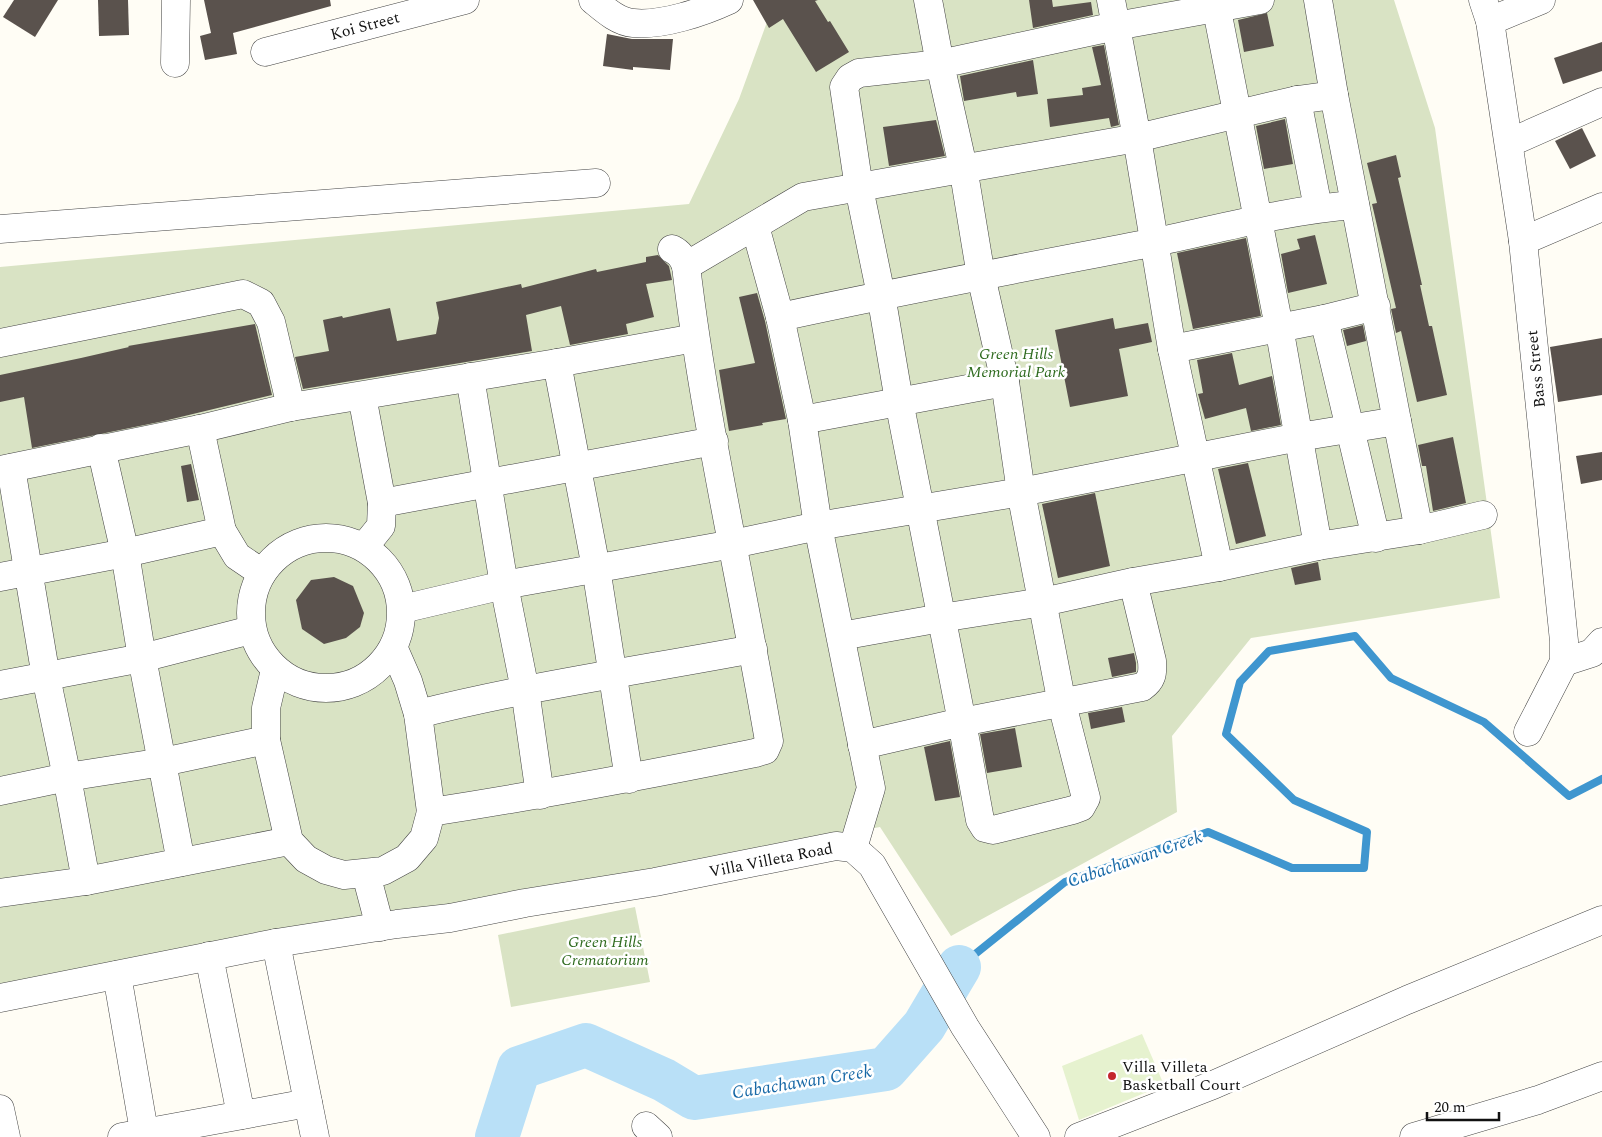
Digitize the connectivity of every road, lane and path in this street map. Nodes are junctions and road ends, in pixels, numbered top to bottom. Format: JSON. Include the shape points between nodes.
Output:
{"nodes":[{"id":1,"x":176,"y":0,"type":"edge"},
{"id":2,"x":465,"y":0,"type":"edge"},
{"id":3,"x":593,"y":0,"type":"edge"},
{"id":4,"x":729,"y":0,"type":"edge"},
{"id":5,"x":928,"y":0,"type":"edge"},
{"id":6,"x":1260,"y":0,"type":"edge"},
{"id":7,"x":1318,"y":0,"type":"edge"},
{"id":8,"x":1541,"y":0,"type":"edge"},
{"id":9,"x":1216,"y":3,"type":"edge"},
{"id":10,"x":1486,"y":10,"type":"edge"},
{"id":11,"x":1114,"y":13,"type":"edge"},
{"id":12,"x":265,"y":52,"type":"dead end"},
{"id":13,"x":175,"y":63,"type":"dead end"},
{"id":14,"x":940,"y":64,"type":"junction"},
{"id":15,"x":1334,"y":95,"type":"junction"},
{"id":16,"x":1297,"y":100,"type":"junction"},
{"id":17,"x":1602,"y":102,"type":"edge"},
{"id":18,"x":1238,"y":114,"type":"junction"},
{"id":19,"x":1137,"y":138,"type":"junction"},
{"id":20,"x":1509,"y":143,"type":"junction"},
{"id":21,"x":963,"y":167,"type":"junction"},
{"id":22,"x":596,"y":183,"type":"dead end"},
{"id":23,"x":859,"y":188,"type":"junction"},
{"id":24,"x":1355,"y":205,"type":"junction"},
{"id":25,"x":1602,"y":207,"type":"edge"},
{"id":26,"x":1318,"y":208,"type":"junction"},
{"id":27,"x":1258,"y":218,"type":"junction"},
{"id":28,"x":755,"y":226,"type":"junction"},
{"id":29,"x":0,"y":229,"type":"edge"},
{"id":30,"x":1523,"y":241,"type":"junction"},
{"id":31,"x":1154,"y":242,"type":"junction"},
{"id":32,"x":982,"y":276,"type":"junction"},
{"id":33,"x":881,"y":295,"type":"junction"},
{"id":34,"x":1376,"y":306,"type":"junction"},
{"id":35,"x":780,"y":317,"type":"junction"},
{"id":36,"x":1324,"y":319,"type":"junction"},
{"id":37,"x":1280,"y":327,"type":"junction"},
{"id":38,"x":695,"y":338,"type":"junction"},
{"id":39,"x":0,"y":343,"type":"edge"},
{"id":40,"x":1172,"y":349,"type":"junction"},
{"id":41,"x":557,"y":363,"type":"junction"},
{"id":42,"x":470,"y":377,"type":"junction"},
{"id":43,"x":1004,"y":382,"type":"junction"},
{"id":44,"x":362,"y":396,"type":"junction"},
{"id":45,"x":899,"y":401,"type":"junction"},
{"id":46,"x":291,"y":407,"type":"junction"},
{"id":47,"x":802,"y":420,"type":"junction"},
{"id":48,"x":1397,"y":421,"type":"junction"},
{"id":49,"x":200,"y":429,"type":"junction"},
{"id":50,"x":1350,"y":429,"type":"junction"},
{"id":51,"x":1299,"y":437,"type":"junction"},
{"id":52,"x":714,"y":441,"type":"junction"},
{"id":53,"x":101,"y":448,"type":"junction"},
{"id":54,"x":1195,"y":458,"type":"junction"},
{"id":55,"x":577,"y":468,"type":"junction"},
{"id":56,"x":6,"y":469,"type":"edge"},
{"id":57,"x":488,"y":484,"type":"junction"},
{"id":58,"x":1021,"y":492,"type":"junction"},
{"id":59,"x":382,"y":503,"type":"junction"},
{"id":60,"x":920,"y":508,"type":"junction"},
{"id":61,"x":1483,"y":516,"type":"dead end"},
{"id":62,"x":818,"y":526,"type":"junction"},
{"id":63,"x":1419,"y":530,"type":"junction"},
{"id":64,"x":222,"y":531,"type":"junction"},
{"id":65,"x":1376,"y":538,"type":"junction"},
{"id":66,"x":733,"y":544,"type":"junction"},
{"id":67,"x":1318,"y":546,"type":"junction"},
{"id":68,"x":364,"y":547,"type":"junction"},
{"id":69,"x":126,"y":553,"type":"junction"},
{"id":70,"x":1219,"y":567,"type":"junction"},
{"id":71,"x":596,"y":568,"type":"junction"},
{"id":72,"x":28,"y":573,"type":"junction"},
{"id":73,"x":262,"y":573,"type":"junction"},
{"id":74,"x":0,"y":577,"type":"edge"},
{"id":75,"x":1133,"y":582,"type":"junction"},
{"id":76,"x":504,"y":585,"type":"junction"},
{"id":77,"x":1043,"y":602,"type":"junction"},
{"id":78,"x":402,"y":609,"type":"junction"},
{"id":79,"x":941,"y":618,"type":"junction"},
{"id":80,"x":251,"y":630,"type":"junction"},
{"id":81,"x":841,"y":636,"type":"junction"},
{"id":82,"x":1602,"y":642,"type":"edge"},
{"id":83,"x":394,"y":649,"type":"junction"},
{"id":84,"x":753,"y":649,"type":"junction"},
{"id":85,"x":142,"y":658,"type":"junction"},
{"id":86,"x":1564,"y":662,"type":"junction"},
{"id":87,"x":275,"y":670,"type":"junction"},
{"id":88,"x":613,"y":675,"type":"junction"},
{"id":89,"x":46,"y":677,"type":"junction"},
{"id":90,"x":0,"y":685,"type":"edge"},
{"id":91,"x":525,"y":690,"type":"junction"},
{"id":92,"x":1062,"y":704,"type":"junction"},
{"id":93,"x":418,"y":714,"type":"junction"},
{"id":94,"x":962,"y":722,"type":"junction"},
{"id":95,"x":1528,"y":732,"type":"dead end"},
{"id":96,"x":266,"y":740,"type":"junction"},
{"id":97,"x":862,"y":745,"type":"junction"},
{"id":98,"x":163,"y":762,"type":"junction"},
{"id":99,"x":67,"y":777,"type":"junction"},
{"id":100,"x":629,"y":779,"type":"junction"},
{"id":101,"x":0,"y":791,"type":"edge"},
{"id":102,"x":540,"y":795,"type":"junction"},
{"id":103,"x":431,"y":812,"type":"junction"},
{"id":104,"x":289,"y":841,"type":"junction"},
{"id":105,"x":853,"y":848,"type":"junction"},
{"id":106,"x":181,"y":862,"type":"junction"},
{"id":107,"x":366,"y":874,"type":"junction"},
{"id":108,"x":86,"y":881,"type":"junction"},
{"id":109,"x":0,"y":893,"type":"edge"},
{"id":110,"x":1602,"y":920,"type":"edge"},
{"id":111,"x":380,"y":926,"type":"junction"},
{"id":112,"x":276,"y":943,"type":"junction"},
{"id":113,"x":210,"y":956,"type":"junction"},
{"id":114,"x":117,"y":975,"type":"junction"},
{"id":115,"x":0,"y":998,"type":"edge"},
{"id":116,"x":1602,"y":1076,"type":"edge"},
{"id":117,"x":308,"y":1103,"type":"junction"},
{"id":118,"x":0,"y":1109,"type":"edge"},
{"id":119,"x":242,"y":1115,"type":"junction"},
{"id":120,"x":137,"y":1135,"type":"edge"},
{"id":121,"x":6,"y":1137,"type":"edge"},
{"id":122,"x":315,"y":1137,"type":"edge"},
{"id":123,"x":1036,"y":1137,"type":"edge"},
{"id":124,"x":1079,"y":1137,"type":"edge"},
{"id":125,"x":1414,"y":1137,"type":"edge"}],
"edges":[{"from":1,"to":13,"type":"street"},
{"from":2,"to":12,"type":"street","name":"Koi Street"},
{"from":3,"to":4,"type":"street","via":[[610,14],[631,24],[702,12]]},
{"from":5,"to":14,"type":"street"},
{"from":6,"to":9,"type":"street"},
{"from":7,"to":15,"type":"street"},
{"from":8,"to":10,"type":"street"},
{"from":9,"to":11,"type":"street"},
{"from":9,"to":18,"type":"street"},
{"from":10,"to":20,"type":"street","name":"Bass Street"},
{"from":11,"to":14,"type":"street"},
{"from":11,"to":19,"type":"street"},
{"from":14,"to":21,"type":"street"},
{"from":14,"to":23,"type":"street","via":[[859,73],[844,87]]},
{"from":15,"to":16,"type":"street"},
{"from":15,"to":24,"type":"street"},
{"from":16,"to":18,"type":"street"},
{"from":16,"to":26,"type":"street"},
{"from":17,"to":20,"type":"street"},
{"from":18,"to":19,"type":"street"},
{"from":18,"to":27,"type":"street"},
{"from":19,"to":21,"type":"street"},
{"from":19,"to":31,"type":"street"},
{"from":20,"to":30,"type":"street","name":"Bass Street"},
{"from":21,"to":23,"type":"street"},
{"from":21,"to":32,"type":"street"},
{"from":22,"to":29,"type":"street"},
{"from":23,"to":28,"type":"street","via":[[803,197]]},
{"from":23,"to":33,"type":"street"},
{"from":24,"to":26,"type":"street"},
{"from":24,"to":34,"type":"street"},
{"from":25,"to":30,"type":"street"},
{"from":26,"to":27,"type":"street"},
{"from":27,"to":31,"type":"street"},
{"from":27,"to":37,"type":"street"},
{"from":28,"to":35,"type":"street"},
{"from":28,"to":38,"type":"street","via":[[679,258]]},
{"from":30,"to":86,"type":"street","name":"Bass Street"},
{"from":31,"to":32,"type":"street"},
{"from":31,"to":40,"type":"street"},
{"from":32,"to":33,"type":"street"},
{"from":32,"to":43,"type":"street"},
{"from":33,"to":35,"type":"street"},
{"from":33,"to":45,"type":"street"},
{"from":34,"to":36,"type":"street"},
{"from":34,"to":48,"type":"street"},
{"from":35,"to":47,"type":"street"},
{"from":36,"to":37,"type":"street"},
{"from":36,"to":50,"type":"street"},
{"from":37,"to":40,"type":"street"},
{"from":37,"to":51,"type":"street"},
{"from":38,"to":41,"type":"street"},
{"from":38,"to":52,"type":"street"},
{"from":39,"to":46,"type":"street","via":[[243,294],[261,303],[271,322]]},
{"from":40,"to":54,"type":"street"},
{"from":41,"to":42,"type":"street"},
{"from":41,"to":55,"type":"street"},
{"from":42,"to":44,"type":"street"},
{"from":42,"to":57,"type":"street"},
{"from":43,"to":45,"type":"street"},
{"from":43,"to":58,"type":"street"},
{"from":44,"to":46,"type":"street"},
{"from":44,"to":59,"type":"street"},
{"from":45,"to":47,"type":"street"},
{"from":45,"to":60,"type":"street"},
{"from":46,"to":49,"type":"street"},
{"from":47,"to":62,"type":"street"},
{"from":48,"to":50,"type":"street"},
{"from":48,"to":63,"type":"street"},
{"from":49,"to":53,"type":"street"},
{"from":49,"to":64,"type":"street"},
{"from":50,"to":51,"type":"street"},
{"from":50,"to":65,"type":"street"},
{"from":51,"to":54,"type":"street"},
{"from":51,"to":67,"type":"street"},
{"from":52,"to":55,"type":"street"},
{"from":52,"to":66,"type":"street"},
{"from":53,"to":56,"type":"street"},
{"from":53,"to":69,"type":"street"},
{"from":54,"to":58,"type":"street"},
{"from":54,"to":70,"type":"street"},
{"from":55,"to":57,"type":"street"},
{"from":55,"to":71,"type":"street"},
{"from":56,"to":72,"type":"street"},
{"from":57,"to":59,"type":"street"},
{"from":57,"to":76,"type":"street"},
{"from":58,"to":60,"type":"street"},
{"from":58,"to":77,"type":"street"},
{"from":59,"to":68,"type":"street","via":[[380,526]]},
{"from":60,"to":62,"type":"street"},
{"from":60,"to":79,"type":"street"},
{"from":61,"to":63,"type":"street"},
{"from":62,"to":66,"type":"street"},
{"from":62,"to":81,"type":"street"},
{"from":63,"to":65,"type":"street"},
{"from":64,"to":69,"type":"street"},
{"from":64,"to":73,"type":"street","via":[[237,556]]},
{"from":65,"to":67,"type":"street"},
{"from":66,"to":71,"type":"street"},
{"from":66,"to":84,"type":"street"},
{"from":67,"to":70,"type":"street"},
{"from":68,"to":73,"type":"street","via":[[326,537],[295,544]]},
{"from":68,"to":78,"type":"street","via":[[375,554],[393,576]]},
{"from":69,"to":72,"type":"street"},
{"from":69,"to":85,"type":"street"},
{"from":70,"to":75,"type":"street"},
{"from":71,"to":76,"type":"street"},
{"from":71,"to":88,"type":"street"},
{"from":72,"to":74,"type":"street"},
{"from":72,"to":89,"type":"street"},
{"from":73,"to":80,"type":"street","via":[[252,600]]},
{"from":75,"to":77,"type":"street"},
{"from":75,"to":92,"type":"street","via":[[1152,661],[1153,674],[1149,682],[1142,688]]},
{"from":76,"to":78,"type":"street"},
{"from":76,"to":91,"type":"street"},
{"from":77,"to":79,"type":"street"},
{"from":77,"to":92,"type":"street"},
{"from":78,"to":83,"type":"street"},
{"from":79,"to":81,"type":"street"},
{"from":79,"to":94,"type":"street"},
{"from":80,"to":85,"type":"street"},
{"from":80,"to":87,"type":"street","via":[[260,655]]},
{"from":81,"to":97,"type":"street"},
{"from":82,"to":86,"type":"street","via":[[1592,653]]},
{"from":83,"to":87,"type":"street","via":[[362,679],[350,684],[323,688],[298,683]]},
{"from":83,"to":93,"type":"street"},
{"from":84,"to":88,"type":"street"},
{"from":84,"to":100,"type":"street","via":[[769,741],[765,750]]},
{"from":85,"to":89,"type":"street"},
{"from":85,"to":98,"type":"street"},
{"from":86,"to":95,"type":"street","name":"Bass Street"},
{"from":87,"to":96,"type":"street","via":[[266,708]]},
{"from":88,"to":91,"type":"street"},
{"from":88,"to":100,"type":"street"},
{"from":89,"to":90,"type":"street"},
{"from":89,"to":99,"type":"street"},
{"from":91,"to":93,"type":"street"},
{"from":91,"to":102,"type":"street"},
{"from":92,"to":94,"type":"street"},
{"from":92,"to":94,"type":"street","via":[[1086,798],[1073,810],[993,830],[985,828],[980,820]]},
{"from":93,"to":103,"type":"street"},
{"from":94,"to":97,"type":"street"},
{"from":96,"to":98,"type":"street"},
{"from":96,"to":104,"type":"street"},
{"from":97,"to":105,"type":"street","via":[[871,788]]},
{"from":98,"to":99,"type":"street"},
{"from":98,"to":106,"type":"street"},
{"from":99,"to":101,"type":"street"},
{"from":99,"to":108,"type":"street"},
{"from":100,"to":102,"type":"street"},
{"from":102,"to":103,"type":"street"},
{"from":103,"to":107,"type":"street","via":[[424,838],[407,858],[383,871]]},
{"from":104,"to":106,"type":"street"},
{"from":104,"to":107,"type":"street","via":[[306,859],[326,870],[344,875]]},
{"from":105,"to":111,"type":"street","name":"Villa Villeta Road","via":[[836,846],[450,918]]},
{"from":105,"to":123,"type":"street","name":"Villa Villeta Road","via":[[872,865],[965,1027]]},
{"from":106,"to":108,"type":"street"},
{"from":107,"to":111,"type":"street"},
{"from":108,"to":109,"type":"street"},
{"from":110,"to":124,"type":"street","via":[[1213,1085]]},
{"from":111,"to":112,"type":"street","name":"Villa Villeta Road"},
{"from":112,"to":113,"type":"street","name":"Villa Villeta Road"},
{"from":112,"to":117,"type":"street"},
{"from":113,"to":114,"type":"street","name":"Villa Villeta Road"},
{"from":113,"to":119,"type":"street"},
{"from":114,"to":115,"type":"street","name":"Villa Villeta Road"},
{"from":114,"to":120,"type":"street"},
{"from":116,"to":125,"type":"street","via":[[1538,1100]]},
{"from":117,"to":119,"type":"street"},
{"from":117,"to":122,"type":"street"},
{"from":118,"to":121,"type":"street"},
{"from":119,"to":120,"type":"street"}]}
